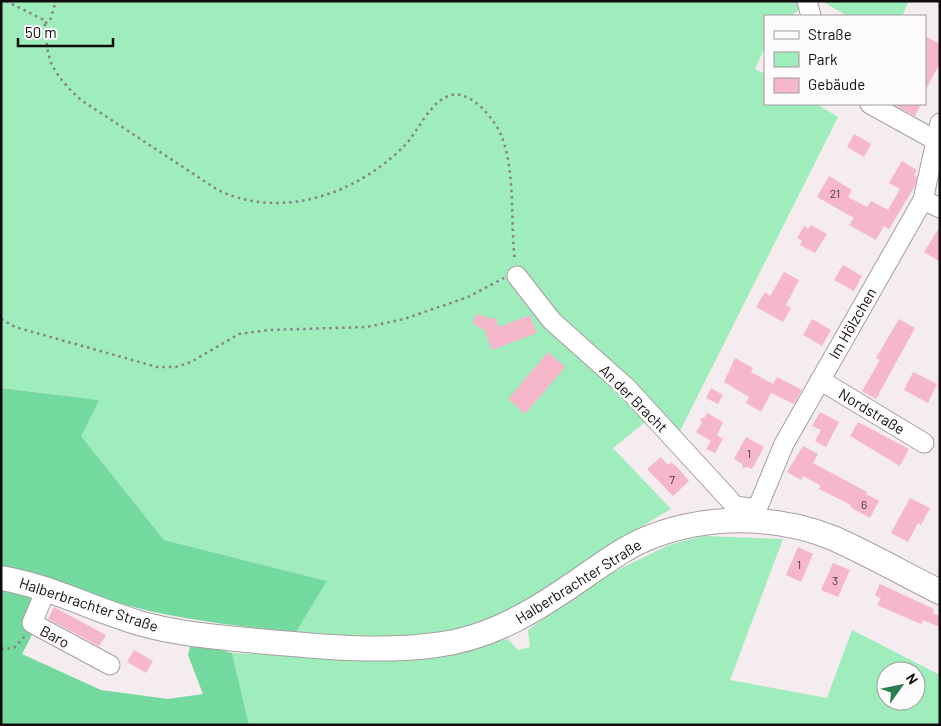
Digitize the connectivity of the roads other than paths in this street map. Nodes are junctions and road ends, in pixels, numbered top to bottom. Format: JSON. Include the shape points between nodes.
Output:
{"nodes":[{"id":1,"x":807,"y":1,"type":"edge"},
{"id":2,"x":811,"y":15,"type":"edge"},
{"id":3,"x":872,"y":105,"type":"edge"},
{"id":4,"x":937,"y":132,"type":"edge"},
{"id":5,"x":932,"y":204,"type":"edge"},
{"id":6,"x":517,"y":276,"type":"road end"},
{"id":7,"x":820,"y":380,"type":"junction"},
{"id":8,"x":924,"y":443,"type":"dead end"},
{"id":9,"x":758,"y":515,"type":"junction"},
{"id":10,"x":1,"y":578,"type":"edge"},
{"id":11,"x":46,"y":590,"type":"junction"},
{"id":12,"x":940,"y":592,"type":"edge"},
{"id":13,"x":110,"y":665,"type":"dead end"}],
"edges":[{"from":1,"to":2,"type":"street"},
{"from":3,"to":4,"type":"street"},
{"from":4,"to":5,"type":"street","name":"Im Hölzchen"},
{"from":5,"to":7,"type":"street","name":"Im Hölzchen"},
{"from":6,"to":9,"type":"street","name":"An der Bracht","via":[[552,321],[626,387],[736,506]]},
{"from":7,"to":8,"type":"street","name":"Nordstraße"},
{"from":7,"to":9,"type":"street","name":"Im Hölzchen","via":[[784,444]]},
{"from":9,"to":11,"type":"main road","name":"Halberbrachter Straße","via":[[716,521],[647,538],[515,621],[480,636],[437,645],[393,648],[304,645],[205,635],[139,623]]},
{"from":9,"to":12,"type":"main road","name":"Halberbrachter Straße","via":[[832,538]]},
{"from":10,"to":11,"type":"main road","name":"Halberbrachter Straße"},
{"from":11,"to":13,"type":"street","name":"Baro","via":[[32,623]]}]}
